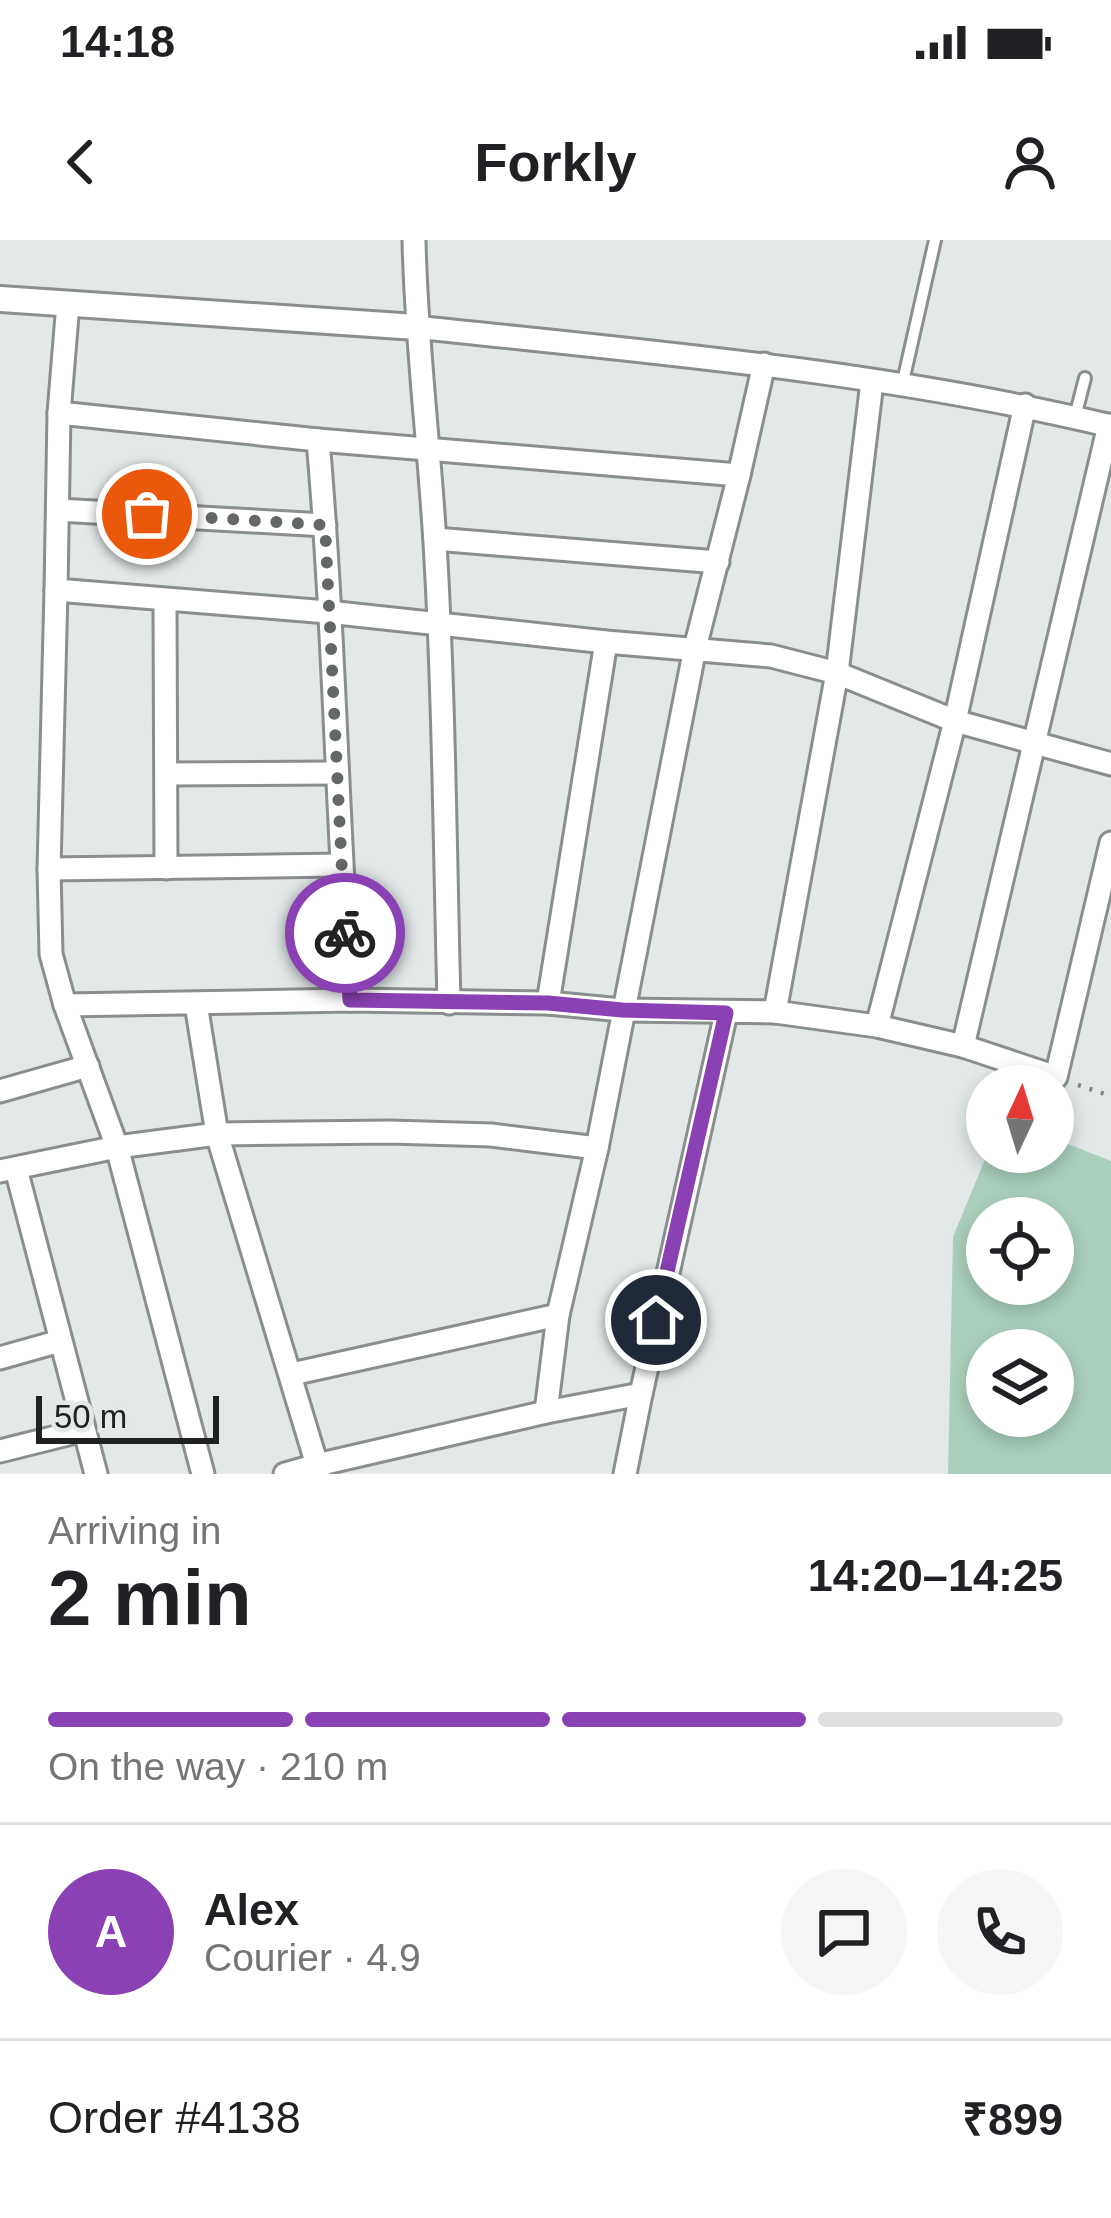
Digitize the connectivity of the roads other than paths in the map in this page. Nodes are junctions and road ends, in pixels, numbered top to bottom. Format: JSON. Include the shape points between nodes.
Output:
{"nodes":[{"id":1,"x":414,"y":240,"type":"edge"},
{"id":2,"x":935,"y":240,"type":"edge"},
{"id":3,"x":0,"y":299,"type":"edge"},
{"id":4,"x":68,"y":303,"type":"junction"},
{"id":5,"x":416,"y":327,"type":"junction"},
{"id":6,"x":764,"y":364,"type":"junction"},
{"id":7,"x":1085,"y":378,"type":"dead end"},
{"id":8,"x":872,"y":382,"type":"junction"},
{"id":9,"x":902,"y":386,"type":"junction"},
{"id":10,"x":1025,"y":405,"type":"junction"},
{"id":11,"x":59,"y":413,"type":"junction"},
{"id":12,"x":1075,"y":417,"type":"junction"},
{"id":13,"x":1110,"y":426,"type":"edge"},
{"id":14,"x":317,"y":440,"type":"junction"},
{"id":15,"x":427,"y":450,"type":"junction"},
{"id":16,"x":739,"y":475,"type":"junction"},
{"id":17,"x":58,"y":510,"type":"junction"},
{"id":18,"x":325,"y":525,"type":"junction"},
{"id":19,"x":435,"y":539,"type":"junction"},
{"id":20,"x":718,"y":562,"type":"junction"},
{"id":21,"x":56,"y":590,"type":"junction"},
{"id":22,"x":165,"y":600,"type":"junction"},
{"id":23,"x":328,"y":612,"type":"junction"},
{"id":24,"x":439,"y":623,"type":"junction"},
{"id":25,"x":606,"y":642,"type":"junction"},
{"id":26,"x":695,"y":648,"type":"junction"},
{"id":27,"x":837,"y":673,"type":"junction"},
{"id":28,"x":955,"y":721,"type":"junction"},
{"id":29,"x":1034,"y":742,"type":"junction"},
{"id":30,"x":1111,"y":764,"type":"edge"},
{"id":31,"x":337,"y":772,"type":"junction"},
{"id":32,"x":168,"y":774,"type":"junction"},
{"id":33,"x":1111,"y":843,"type":"edge"},
{"id":34,"x":340,"y":866,"type":"junction"},
{"id":35,"x":166,"y":868,"type":"junction"},
{"id":36,"x":49,"y":869,"type":"junction"},
{"id":37,"x":350,"y":1000,"type":"junction"},
{"id":38,"x":449,"y":1003,"type":"junction"},
{"id":39,"x":548,"y":1003,"type":"junction"},
{"id":40,"x":196,"y":1004,"type":"junction"},
{"id":41,"x":65,"y":1005,"type":"junction"},
{"id":42,"x":622,"y":1010,"type":"junction"},
{"id":43,"x":775,"y":1012,"type":"junction"},
{"id":44,"x":726,"y":1013,"type":"junction"},
{"id":45,"x":878,"y":1026,"type":"junction"},
{"id":46,"x":963,"y":1046,"type":"junction"},
{"id":47,"x":88,"y":1066,"type":"junction"},
{"id":48,"x":0,"y":1091,"type":"edge"},
{"id":49,"x":217,"y":1134,"type":"junction"},
{"id":50,"x":117,"y":1147,"type":"junction"},
{"id":51,"x":596,"y":1148,"type":"junction"},
{"id":52,"x":8,"y":1170,"type":"edge"},
{"id":53,"x":558,"y":1315,"type":"junction"},
{"id":54,"x":60,"y":1341,"type":"junction"},
{"id":55,"x":0,"y":1358,"type":"edge"},
{"id":56,"x":292,"y":1374,"type":"junction"},
{"id":57,"x":641,"y":1394,"type":"junction"},
{"id":58,"x":547,"y":1412,"type":"junction"},
{"id":59,"x":84,"y":1430,"type":"junction"},
{"id":60,"x":0,"y":1451,"type":"edge"},
{"id":61,"x":318,"y":1469,"type":"edge"},
{"id":62,"x":96,"y":1474,"type":"edge"},
{"id":63,"x":203,"y":1474,"type":"edge"},
{"id":64,"x":284,"y":1474,"type":"edge"},
{"id":65,"x":625,"y":1474,"type":"edge"}],
"edges":[{"from":1,"to":5,"type":"street"},
{"from":2,"to":9,"type":"lane"},
{"from":3,"to":4,"type":"street"},
{"from":4,"to":5,"type":"street"},
{"from":4,"to":11,"type":"street"},
{"from":5,"to":6,"type":"street"},
{"from":5,"to":15,"type":"street"},
{"from":6,"to":8,"type":"street"},
{"from":6,"to":16,"type":"street"},
{"from":7,"to":12,"type":"lane"},
{"from":8,"to":9,"type":"street"},
{"from":8,"to":27,"type":"street"},
{"from":9,"to":10,"type":"street"},
{"from":10,"to":12,"type":"street"},
{"from":10,"to":28,"type":"street"},
{"from":11,"to":14,"type":"street"},
{"from":11,"to":17,"type":"street"},
{"from":12,"to":13,"type":"street"},
{"from":13,"to":29,"type":"street"},
{"from":14,"to":15,"type":"street"},
{"from":14,"to":18,"type":"street"},
{"from":15,"to":16,"type":"street"},
{"from":15,"to":19,"type":"street"},
{"from":16,"to":20,"type":"street"},
{"from":17,"to":18,"type":"street"},
{"from":17,"to":21,"type":"street"},
{"from":18,"to":23,"type":"street"},
{"from":19,"to":20,"type":"street"},
{"from":19,"to":24,"type":"street"},
{"from":20,"to":26,"type":"street"},
{"from":21,"to":22,"type":"street"},
{"from":21,"to":36,"type":"street"},
{"from":22,"to":23,"type":"street"},
{"from":22,"to":32,"type":"street"},
{"from":23,"to":24,"type":"street"},
{"from":23,"to":31,"type":"street"},
{"from":24,"to":25,"type":"street"},
{"from":24,"to":38,"type":"street"},
{"from":25,"to":26,"type":"street"},
{"from":25,"to":39,"type":"street"},
{"from":26,"to":27,"type":"street"},
{"from":26,"to":42,"type":"street"},
{"from":27,"to":28,"type":"street"},
{"from":27,"to":43,"type":"street"},
{"from":28,"to":29,"type":"street"},
{"from":28,"to":45,"type":"street"},
{"from":29,"to":30,"type":"street"},
{"from":29,"to":46,"type":"street"},
{"from":31,"to":32,"type":"street"},
{"from":31,"to":34,"type":"street"},
{"from":32,"to":35,"type":"street"},
{"from":33,"to":46,"type":"street","via":[[1056,1077]]},
{"from":34,"to":35,"type":"street"},
{"from":34,"to":37,"type":"street"},
{"from":35,"to":36,"type":"street"},
{"from":36,"to":41,"type":"street","via":[[51,954]]},
{"from":37,"to":38,"type":"street"},
{"from":37,"to":40,"type":"street"},
{"from":38,"to":39,"type":"street"},
{"from":39,"to":42,"type":"street"},
{"from":40,"to":41,"type":"street"},
{"from":40,"to":49,"type":"street"},
{"from":41,"to":47,"type":"street"},
{"from":42,"to":44,"type":"street"},
{"from":42,"to":51,"type":"street"},
{"from":43,"to":44,"type":"street"},
{"from":43,"to":45,"type":"street"},
{"from":44,"to":57,"type":"street"},
{"from":45,"to":46,"type":"street"},
{"from":47,"to":48,"type":"street"},
{"from":47,"to":50,"type":"street"},
{"from":49,"to":50,"type":"street"},
{"from":49,"to":51,"type":"street","via":[[451,1134]]},
{"from":49,"to":56,"type":"street"},
{"from":50,"to":52,"type":"street"},
{"from":50,"to":63,"type":"street"},
{"from":51,"to":53,"type":"street"},
{"from":52,"to":54,"type":"street"},
{"from":53,"to":56,"type":"street"},
{"from":53,"to":58,"type":"street"},
{"from":54,"to":55,"type":"street"},
{"from":54,"to":59,"type":"street"},
{"from":56,"to":61,"type":"street"},
{"from":57,"to":58,"type":"street"},
{"from":57,"to":65,"type":"street"},
{"from":58,"to":61,"type":"street"},
{"from":59,"to":60,"type":"street"},
{"from":59,"to":62,"type":"street"},
{"from":61,"to":64,"type":"street"}]}
